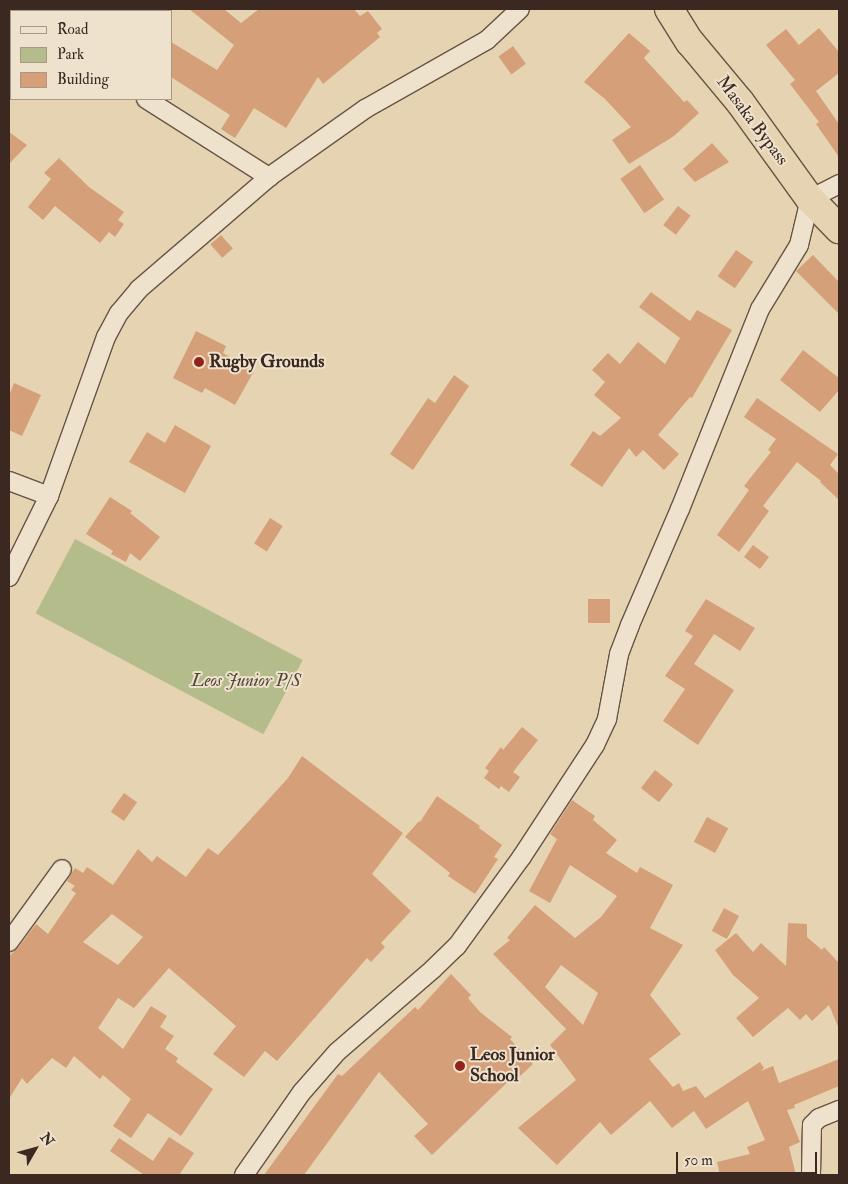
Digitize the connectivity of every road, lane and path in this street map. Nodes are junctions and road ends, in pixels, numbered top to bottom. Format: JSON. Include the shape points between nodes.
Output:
{"nodes":[{"id":1,"x":520,"y":9,"type":"edge"},
{"id":2,"x":669,"y":9,"type":"edge"},
{"id":3,"x":148,"y":100,"type":"edge"},
{"id":4,"x":269,"y":177,"type":"junction"},
{"id":5,"x":839,"y":184,"type":"edge"},
{"id":6,"x":810,"y":199,"type":"junction"},
{"id":7,"x":839,"y":229,"type":"edge"},
{"id":8,"x":9,"y":481,"type":"edge"},
{"id":9,"x":49,"y":496,"type":"junction"},
{"id":10,"x":9,"y":577,"type":"edge"},
{"id":11,"x":62,"y":869,"type":"dead end"},
{"id":12,"x":9,"y":942,"type":"edge"},
{"id":13,"x":839,"y":1110,"type":"edge"},
{"id":14,"x":244,"y":1175,"type":"edge"},
{"id":15,"x":811,"y":1175,"type":"edge"}],
"edges":[{"from":1,"to":4,"type":"street","via":[[487,40],[365,109]]},
{"from":2,"to":6,"type":"highway","name":"Masaka Bypass","via":[[690,42],[740,102]]},
{"from":3,"to":4,"type":"street"},
{"from":4,"to":9,"type":"street","via":[[139,289],[120,313],[106,337]]},
{"from":5,"to":6,"type":"street"},
{"from":6,"to":7,"type":"highway","name":"Masaka Bypass"},
{"from":6,"to":14,"type":"street","via":[[799,245],[760,310],[618,654],[607,720],[594,745],[521,858],[456,946],[337,1052],[302,1092]]},
{"from":8,"to":9,"type":"street"},
{"from":9,"to":10,"type":"street"},
{"from":11,"to":12,"type":"street"},
{"from":13,"to":15,"type":"street","via":[[818,1118],[812,1125]]}]}
